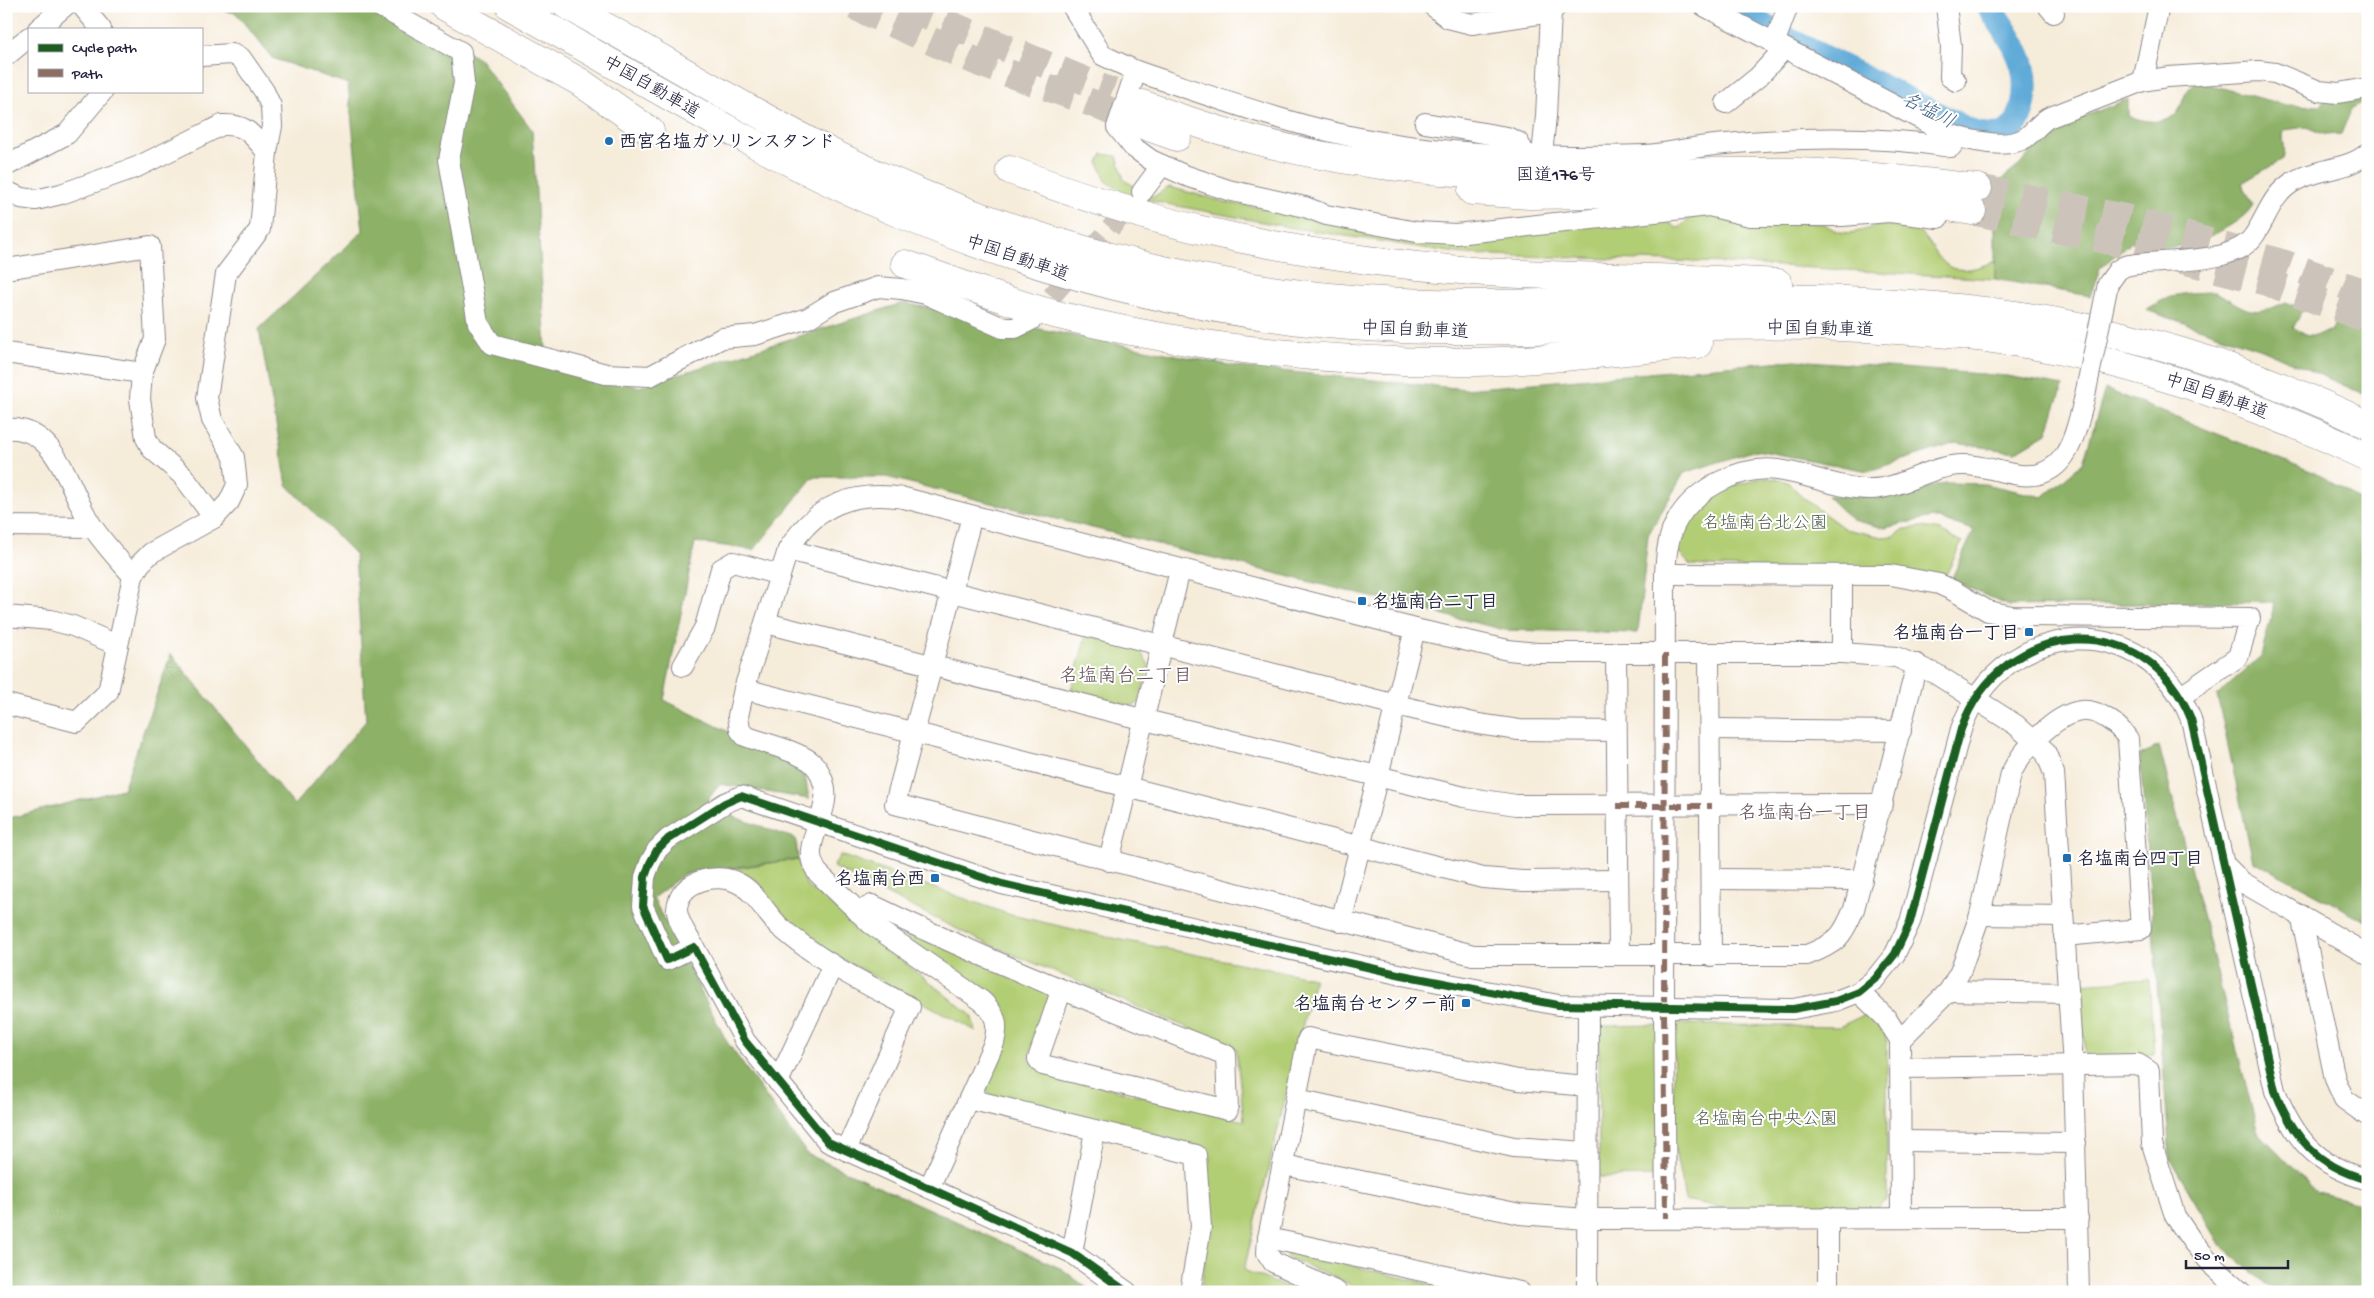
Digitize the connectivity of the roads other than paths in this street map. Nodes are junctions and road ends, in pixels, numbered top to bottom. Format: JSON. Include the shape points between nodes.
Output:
{"nodes":[{"id":1,"x":65,"y":6,"type":"edge"},
{"id":2,"x":82,"y":6,"type":"edge"},
{"id":3,"x":379,"y":6,"type":"edge"},
{"id":4,"x":444,"y":6,"type":"edge"},
{"id":5,"x":510,"y":6,"type":"edge"},
{"id":6,"x":568,"y":6,"type":"edge"},
{"id":7,"x":1433,"y":6,"type":"edge"},
{"id":8,"x":1704,"y":6,"type":"edge"},
{"id":9,"x":1788,"y":6,"type":"edge"},
{"id":10,"x":1946,"y":6,"type":"edge"},
{"id":11,"x":2159,"y":6,"type":"edge"},
{"id":12,"x":1078,"y":8,"type":"edge"},
{"id":13,"x":1554,"y":9,"type":"edge"},
{"id":14,"x":39,"y":28,"type":"edge"},
{"id":15,"x":100,"y":28,"type":"edge"},
{"id":16,"x":28,"y":38,"type":"edge"},
{"id":17,"x":1779,"y":47,"type":"junction"},
{"id":18,"x":6,"y":56,"type":"edge"},
{"id":19,"x":202,"y":56,"type":"edge"},
{"id":20,"x":1136,"y":71,"type":"junction"},
{"id":21,"x":1956,"y":81,"type":"dead end"},
{"id":22,"x":2143,"y":81,"type":"junction"},
{"id":23,"x":2368,"y":88,"type":"edge"},
{"id":24,"x":102,"y":92,"type":"edge"},
{"id":25,"x":1726,"y":102,"type":"dead end"},
{"id":26,"x":1140,"y":114,"type":"tunnel mouth"},
{"id":27,"x":1425,"y":123,"type":"dead end"},
{"id":28,"x":650,"y":132,"type":"dead end"},
{"id":29,"x":1959,"y":137,"type":"junction"},
{"id":30,"x":267,"y":152,"type":"junction"},
{"id":31,"x":2368,"y":153,"type":"edge"},
{"id":32,"x":1534,"y":155,"type":"junction"},
{"id":33,"x":1162,"y":165,"type":"junction"},
{"id":34,"x":6,"y":166,"type":"edge"},
{"id":35,"x":1010,"y":170,"type":"dead end"},
{"id":36,"x":6,"y":191,"type":"edge"},
{"id":37,"x":1142,"y":192,"type":"tunnel mouth"},
{"id":38,"x":1972,"y":207,"type":"joint"},
{"id":39,"x":904,"y":264,"type":"dead end"},
{"id":40,"x":6,"y":268,"type":"edge"},
{"id":41,"x":1031,"y":320,"type":"tunnel mouth"},
{"id":42,"x":2074,"y":325,"type":"junction"},
{"id":43,"x":1904,"y":330,"type":"junction"},
{"id":44,"x":6,"y":352,"type":"edge"},
{"id":45,"x":142,"y":373,"type":"junction"},
{"id":46,"x":2368,"y":425,"type":"edge"},
{"id":47,"x":6,"y":429,"type":"edge"},
{"id":48,"x":2368,"y":457,"type":"edge"},
{"id":49,"x":972,"y":516,"type":"junction"},
{"id":50,"x":214,"y":518,"type":"junction"},
{"id":51,"x":6,"y":526,"type":"edge"},
{"id":52,"x":92,"y":527,"type":"junction"},
{"id":53,"x":788,"y":550,"type":"junction"},
{"id":54,"x":1180,"y":570,"type":"junction"},
{"id":55,"x":1664,"y":574,"type":"junction"},
{"id":56,"x":1842,"y":574,"type":"junction"},
{"id":57,"x":133,"y":576,"type":"junction"},
{"id":58,"x":780,"y":576,"type":"junction"},
{"id":59,"x":951,"y":591,"type":"junction"},
{"id":60,"x":6,"y":616,"type":"edge"},
{"id":61,"x":766,"y":623,"type":"junction"},
{"id":62,"x":1415,"y":630,"type":"junction"},
{"id":63,"x":117,"y":645,"type":"junction"},
{"id":64,"x":1162,"y":646,"type":"junction"},
{"id":65,"x":1842,"y":653,"type":"junction"},
{"id":66,"x":1616,"y":654,"type":"junction"},
{"id":67,"x":1665,"y":654,"type":"junction"},
{"id":68,"x":1709,"y":654,"type":"junction"},
{"id":69,"x":1917,"y":664,"type":"junction"},
{"id":70,"x":683,"y":666,"type":"dead end"},
{"id":71,"x":932,"y":667,"type":"junction"},
{"id":72,"x":744,"y":689,"type":"junction"},
{"id":73,"x":2180,"y":697,"type":"junction"},
{"id":74,"x":1976,"y":698,"type":"junction"},
{"id":75,"x":6,"y":704,"type":"edge"},
{"id":76,"x":1396,"y":705,"type":"junction"},
{"id":77,"x":1145,"y":720,"type":"junction"},
{"id":78,"x":1710,"y":729,"type":"junction"},
{"id":79,"x":1901,"y":730,"type":"junction"},
{"id":80,"x":1616,"y":731,"type":"junction"},
{"id":81,"x":914,"y":734,"type":"junction"},
{"id":82,"x":2035,"y":740,"type":"junction"},
{"id":83,"x":1376,"y":778,"type":"junction"},
{"id":84,"x":1127,"y":787,"type":"junction"},
{"id":85,"x":1883,"y":804,"type":"junction"},
{"id":86,"x":1617,"y":806,"type":"junction"},
{"id":87,"x":1665,"y":806,"type":"junction"},
{"id":88,"x":1712,"y":806,"type":"junction"},
{"id":89,"x":820,"y":823,"type":"junction"},
{"id":90,"x":1359,"y":848,"type":"junction"},
{"id":91,"x":1109,"y":861,"type":"junction"},
{"id":92,"x":2227,"y":867,"type":"junction"},
{"id":93,"x":1711,"y":879,"type":"junction"},
{"id":94,"x":1617,"y":880,"type":"junction"},
{"id":95,"x":1862,"y":880,"type":"junction"},
{"id":96,"x":858,"y":912,"type":"junction"},
{"id":97,"x":1980,"y":914,"type":"junction"},
{"id":98,"x":2301,"y":915,"type":"junction"},
{"id":99,"x":2062,"y":916,"type":"junction"},
{"id":100,"x":1342,"y":922,"type":"junction"},
{"id":101,"x":2064,"y":936,"type":"junction"},
{"id":102,"x":694,"y":947,"type":"junction"},
{"id":103,"x":1619,"y":954,"type":"junction"},
{"id":104,"x":2368,"y":955,"type":"edge"},
{"id":105,"x":1665,"y":956,"type":"junction"},
{"id":106,"x":1711,"y":956,"type":"junction"},
{"id":107,"x":832,"y":966,"type":"junction"},
{"id":108,"x":1060,"y":990,"type":"junction"},
{"id":109,"x":1949,"y":991,"type":"junction"},
{"id":110,"x":1859,"y":992,"type":"junction"},
{"id":111,"x":2068,"y":992,"type":"junction"},
{"id":112,"x":1588,"y":1007,"type":"junction"},
{"id":113,"x":1664,"y":1009,"type":"junction"},
{"id":114,"x":1900,"y":1040,"type":"junction"},
{"id":115,"x":2073,"y":1066,"type":"junction"},
{"id":116,"x":1902,"y":1068,"type":"junction"},
{"id":117,"x":778,"y":1082,"type":"junction"},
{"id":118,"x":1587,"y":1086,"type":"junction"},
{"id":119,"x":969,"y":1099,"type":"junction"},
{"id":120,"x":1297,"y":1099,"type":"junction"},
{"id":121,"x":2368,"y":1116,"type":"edge"},
{"id":122,"x":1095,"y":1131,"type":"junction"},
{"id":123,"x":1901,"y":1141,"type":"junction"},
{"id":124,"x":2076,"y":1143,"type":"junction"},
{"id":125,"x":846,"y":1150,"type":"junction"},
{"id":126,"x":1586,"y":1152,"type":"junction"},
{"id":127,"x":1284,"y":1165,"type":"junction"},
{"id":128,"x":2368,"y":1180,"type":"edge"},
{"id":129,"x":929,"y":1188,"type":"junction"},
{"id":130,"x":1666,"y":1218,"type":"junction"},
{"id":131,"x":1828,"y":1218,"type":"junction"},
{"id":132,"x":1901,"y":1218,"type":"junction"},
{"id":133,"x":2078,"y":1218,"type":"junction"},
{"id":134,"x":1586,"y":1219,"type":"junction"},
{"id":135,"x":1268,"y":1238,"type":"junction"},
{"id":136,"x":1072,"y":1254,"type":"junction"},
{"id":137,"x":1127,"y":1292,"type":"edge"},
{"id":138,"x":1190,"y":1292,"type":"edge"},
{"id":139,"x":1337,"y":1292,"type":"edge"},
{"id":140,"x":1520,"y":1292,"type":"edge"},
{"id":141,"x":1587,"y":1292,"type":"edge"},
{"id":142,"x":1828,"y":1292,"type":"edge"},
{"id":143,"x":2079,"y":1292,"type":"edge"},
{"id":144,"x":2241,"y":1292,"type":"edge"}],
"edges":[{"from":1,"to":14,"type":"street"},
{"from":2,"to":15,"type":"street"},
{"from":3,"to":41,"type":"street","via":[[461,52],[464,83],[449,160],[478,323],[492,344],[606,374],[650,376],[722,338],[755,335],[808,318],[832,303],[878,288],[926,294],[1003,328],[1015,328]]},
{"from":4,"to":28,"type":"highway","via":[[580,82]]},
{"from":5,"to":43,"type":"highway","name":"中国自動車道","via":[[744,138],[894,212],[1054,271],[1134,293],[1296,320],[1393,330],[1808,326]]},
{"from":6,"to":42,"type":"highway","name":"中国自動車道","via":[[759,114],[904,186],[988,220],[1066,246],[1177,273],[1304,294],[1398,302],[1495,304],[1819,299],[1992,311]]},
{"from":7,"to":13,"type":"street","via":[[1448,18],[1472,24]]},
{"from":8,"to":17,"type":"street"},
{"from":9,"to":17,"type":"street"},
{"from":10,"to":21,"type":"street","via":[[1951,46],[1950,77]]},
{"from":11,"to":22,"type":"street"},
{"from":12,"to":20,"type":"street","via":[[1102,55]]},
{"from":13,"to":32,"type":"street","via":[[1546,116]]},
{"from":16,"to":18,"type":"street"},
{"from":17,"to":25,"type":"street","via":[[1758,77]]},
{"from":17,"to":29,"type":"street"},
{"from":19,"to":30,"type":"street","via":[[232,54],[241,58],[271,106],[272,126]]},
{"from":20,"to":32,"type":"street","via":[[1269,116],[1387,143],[1471,153]]},
{"from":20,"to":33,"type":"street","via":[[1117,127],[1134,147]]},
{"from":22,"to":23,"type":"street","via":[[2259,71],[2275,73],[2338,94]]},
{"from":22,"to":29,"type":"street","via":[[2048,118],[2037,124],[2025,138],[1992,143]]},
{"from":24,"to":34,"type":"street","via":[[67,134]]},
{"from":26,"to":38,"type":"highway","name":"国道176号","via":[[1188,141],[1301,169],[1418,188],[1529,194],[1741,192],[1830,195]]},
{"from":27,"to":32,"type":"street","via":[[1507,137]]},
{"from":29,"to":32,"type":"street","via":[[1951,147],[1855,138],[1715,145],[1648,155]]},
{"from":30,"to":36,"type":"street","via":[[247,129],[236,124],[222,125],[137,167],[61,194],[36,200]]},
{"from":30,"to":50,"type":"street","via":[[260,229],[226,274],[206,398],[212,420],[234,457],[237,470],[237,486],[229,502]]},
{"from":31,"to":55,"type":"street","bridge":true,"via":[[2341,166],[2307,174],[2291,183],[2269,208],[2253,238],[2232,252],[2125,266],[2118,270],[2108,284],[2072,443],[2050,469],[2021,475],[1983,465],[1954,465],[1882,489],[1776,470],[1762,469],[1733,476],[1701,495],[1675,524]]},
{"from":33,"to":37,"type":"street"},
{"from":33,"to":38,"type":"street","via":[[1228,190],[1305,207],[1326,215],[1417,232],[1456,234],[1709,206],[1750,216],[1842,216]]},
{"from":35,"to":42,"type":"highway","via":[[1111,205],[1200,230],[1393,263],[1481,272],[1740,280],[1824,286],[2002,307]]},
{"from":39,"to":43,"type":"highway","via":[[1062,316],[1223,348],[1304,357],[1462,362],[1551,358],[1819,334]]},
{"from":40,"to":45,"type":"street","via":[[150,246],[155,339]]},
{"from":42,"to":46,"type":"highway","name":"中国自動車道","via":[[2152,344],[2239,371],[2322,403]]},
{"from":43,"to":48,"type":"highway","name":"中国自動車道","via":[[1989,338],[2149,372],[2234,399]]},
{"from":44,"to":45,"type":"street"},
{"from":45,"to":50,"type":"street","via":[[140,399],[146,438],[152,449],[183,476]]},
{"from":47,"to":52,"type":"street","via":[[23,430],[41,440],[56,455]]},
{"from":49,"to":53,"type":"street","via":[[894,496],[856,498],[823,510]]},
{"from":49,"to":54,"type":"street"},
{"from":49,"to":59,"type":"street"},
{"from":50,"to":57,"type":"street","via":[[151,553]]},
{"from":51,"to":52,"type":"street"},
{"from":52,"to":57,"type":"street"},
{"from":53,"to":58,"type":"street"},
{"from":53,"to":59,"type":"street"},
{"from":54,"to":62,"type":"street"},
{"from":54,"to":64,"type":"street"},
{"from":55,"to":56,"type":"street"},
{"from":55,"to":67,"type":"street"},
{"from":56,"to":65,"type":"street"},
{"from":56,"to":73,"type":"street","via":[[1921,580],[1954,591],[1988,611],[2012,616],[2250,618],[2238,657]]},
{"from":57,"to":63,"type":"street"},
{"from":58,"to":61,"type":"street"},
{"from":58,"to":70,"type":"street","via":[[733,562],[721,569],[705,628]]},
{"from":59,"to":64,"type":"street"},
{"from":59,"to":71,"type":"street"},
{"from":60,"to":63,"type":"street","via":[[51,620]]},
{"from":61,"to":71,"type":"street"},
{"from":61,"to":72,"type":"street"},
{"from":62,"to":66,"type":"street","via":[[1537,654]]},
{"from":62,"to":76,"type":"street"},
{"from":63,"to":75,"type":"street","via":[[108,692],[77,722]]},
{"from":64,"to":76,"type":"street"},
{"from":64,"to":77,"type":"street"},
{"from":65,"to":68,"type":"street"},
{"from":65,"to":69,"type":"street","via":[[1884,655]]},
{"from":66,"to":67,"type":"street"},
{"from":66,"to":80,"type":"street"},
{"from":67,"to":68,"type":"street"},
{"from":67,"to":87,"type":"street"},
{"from":68,"to":78,"type":"street"},
{"from":69,"to":74,"type":"street"},
{"from":69,"to":79,"type":"street"},
{"from":71,"to":77,"type":"street"},
{"from":71,"to":81,"type":"street"},
{"from":72,"to":81,"type":"street"},
{"from":72,"to":89,"type":"street","via":[[738,716],[740,730],[745,736],[810,761],[820,773],[826,804]]},
{"from":73,"to":74,"type":"street","via":[[2157,669],[2140,657],[2122,648],[2086,639],[2060,641],[2024,652],[2001,668]]},
{"from":73,"to":92,"type":"street","via":[[2191,718]]},
{"from":74,"to":82,"type":"street"},
{"from":74,"to":110,"type":"street","via":[[1961,729],[1906,935],[1885,968]]},
{"from":76,"to":80,"type":"street","via":[[1519,730]]},
{"from":76,"to":83,"type":"street"},
{"from":77,"to":83,"type":"street"},
{"from":77,"to":84,"type":"street"},
{"from":78,"to":79,"type":"street"},
{"from":78,"to":88,"type":"street"},
{"from":79,"to":85,"type":"street"},
{"from":80,"to":86,"type":"street"},
{"from":81,"to":84,"type":"street"},
{"from":81,"to":91,"type":"street","via":[[895,804]]},
{"from":82,"to":97,"type":"street","via":[[2018,758],[2012,774]]},
{"from":82,"to":99,"type":"street","via":[[2050,758],[2054,773]]},
{"from":82,"to":101,"type":"street","via":[[2081,711],[2098,714],[2123,730],[2131,749],[2141,930]]},
{"from":83,"to":86,"type":"street","via":[[1464,798],[1516,805]]},
{"from":83,"to":90,"type":"street"},
{"from":84,"to":90,"type":"street"},
{"from":84,"to":91,"type":"street"},
{"from":85,"to":88,"type":"street"},
{"from":85,"to":95,"type":"street"},
{"from":86,"to":87,"type":"street"},
{"from":86,"to":94,"type":"street"},
{"from":87,"to":88,"type":"street"},
{"from":87,"to":105,"type":"street"},
{"from":88,"to":93,"type":"street"},
{"from":89,"to":96,"type":"street","via":[[811,850],[812,862],[817,872]]},
{"from":89,"to":102,"type":"street","via":[[741,796],[668,839],[650,863],[645,878],[643,906],[667,960]]},
{"from":89,"to":112,"type":"street","via":[[1002,884],[1402,975],[1558,1005]]},
{"from":90,"to":94,"type":"street","via":[[1483,878]]},
{"from":90,"to":100,"type":"street"},
{"from":91,"to":100,"type":"street"},
{"from":92,"to":98,"type":"street","via":[[2242,882]]},
{"from":92,"to":128,"type":"street","via":[[2276,1091],[2285,1115],[2296,1135],[2316,1154],[2338,1170]]},
{"from":93,"to":95,"type":"street"},
{"from":93,"to":106,"type":"street"},
{"from":94,"to":103,"type":"street"},
{"from":95,"to":106,"type":"street","via":[[1844,934],[1826,948],[1807,955]]},
{"from":96,"to":108,"type":"street","via":[[872,905]]},
{"from":96,"to":119,"type":"street","via":[[991,1010],[998,1030]]},
{"from":97,"to":99,"type":"street"},
{"from":97,"to":109,"type":"street","via":[[1969,950]]},
{"from":98,"to":104,"type":"street"},
{"from":98,"to":121,"type":"street","via":[[2333,1073],[2344,1099]]},
{"from":99,"to":101,"type":"street"},
{"from":100,"to":103,"type":"street","via":[[1473,955]]},
{"from":101,"to":111,"type":"street"},
{"from":102,"to":107,"type":"street","via":[[680,920],[681,895],[689,886],[702,880],[725,879],[744,887],[780,927]]},
{"from":102,"to":117,"type":"street","via":[[745,1041]]},
{"from":103,"to":105,"type":"street"},
{"from":105,"to":106,"type":"street"},
{"from":105,"to":113,"type":"street"},
{"from":107,"to":117,"type":"street"},
{"from":107,"to":125,"type":"street","via":[[910,1007]]},
{"from":108,"to":108,"type":"street","via":[[1226,1055],[1228,1110],[1043,1065],[1038,1059]]},
{"from":109,"to":111,"type":"street"},
{"from":109,"to":114,"type":"street"},
{"from":110,"to":113,"type":"street","via":[[1836,1001],[1793,1009]]},
{"from":110,"to":114,"type":"street","via":[[1886,1018]]},
{"from":111,"to":115,"type":"street"},
{"from":112,"to":113,"type":"street"},
{"from":112,"to":118,"type":"street"},
{"from":113,"to":130,"type":"street"},
{"from":114,"to":116,"type":"street"},
{"from":115,"to":116,"type":"street"},
{"from":115,"to":124,"type":"street"},
{"from":115,"to":144,"type":"street","via":[[2138,1064],[2150,1071],[2152,1144],[2175,1216],[2192,1242]]},
{"from":116,"to":123,"type":"street"},
{"from":117,"to":125,"type":"street","via":[[828,1142]]},
{"from":118,"to":120,"type":"street","via":[[1518,1080],[1308,1038]]},
{"from":118,"to":126,"type":"street"},
{"from":119,"to":122,"type":"street"},
{"from":119,"to":129,"type":"street"},
{"from":120,"to":126,"type":"street","via":[[1514,1147]]},
{"from":120,"to":127,"type":"street"},
{"from":122,"to":136,"type":"street"},
{"from":122,"to":138,"type":"street","via":[[1196,1155],[1200,1228]]},
{"from":123,"to":124,"type":"street"},
{"from":123,"to":132,"type":"street"},
{"from":124,"to":133,"type":"street"},
{"from":125,"to":129,"type":"street"},
{"from":126,"to":134,"type":"street"},
{"from":127,"to":134,"type":"street","via":[[1520,1214]]},
{"from":127,"to":135,"type":"street"},
{"from":129,"to":136,"type":"street"},
{"from":130,"to":131,"type":"street"},
{"from":130,"to":134,"type":"street"},
{"from":131,"to":132,"type":"street"},
{"from":131,"to":142,"type":"street"},
{"from":132,"to":133,"type":"street"},
{"from":133,"to":143,"type":"street"},
{"from":134,"to":141,"type":"street"},
{"from":135,"to":139,"type":"street","via":[[1267,1254],[1272,1262]]},
{"from":135,"to":140,"type":"street"},
{"from":136,"to":137,"type":"street"}]}
